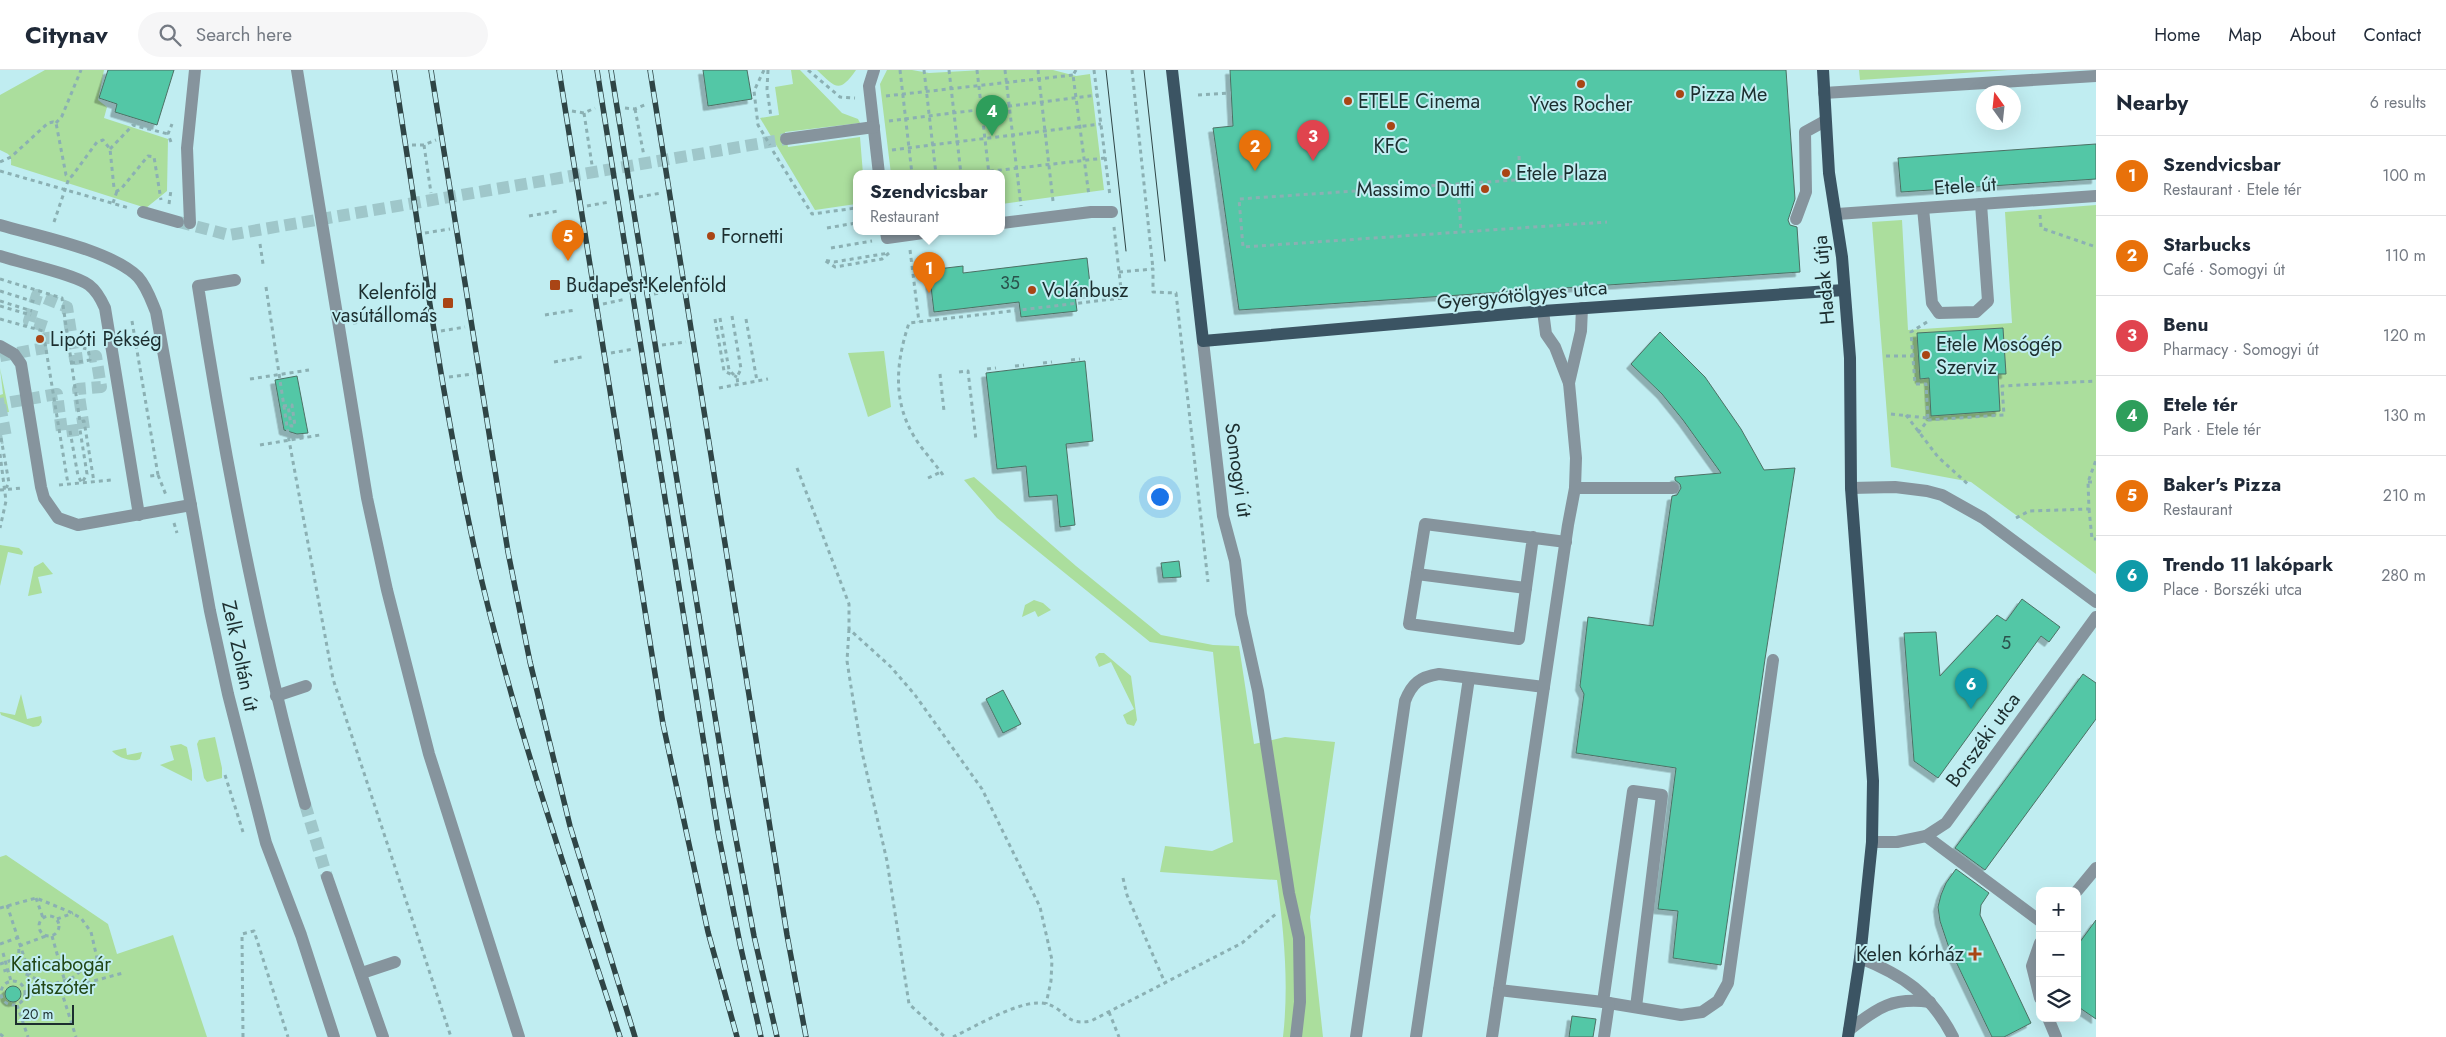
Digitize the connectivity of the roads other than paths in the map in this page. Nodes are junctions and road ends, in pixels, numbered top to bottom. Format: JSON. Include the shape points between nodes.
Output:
{"nodes":[{"id":1,"x":194,"y":70,"type":"edge"},
{"id":2,"x":297,"y":70,"type":"edge"},
{"id":3,"x":874,"y":70,"type":"edge"},
{"id":4,"x":1172,"y":70,"type":"edge"},
{"id":5,"x":1823,"y":70,"type":"edge"},
{"id":6,"x":2096,"y":76,"type":"edge"},
{"id":7,"x":1824,"y":94,"type":"junction"},
{"id":8,"x":1825,"y":121,"type":"junction"},
{"id":9,"x":874,"y":125,"type":"junction"},
{"id":10,"x":786,"y":139,"type":"tunnel mouth"},
{"id":11,"x":879,"y":170,"type":"edge"},
{"id":12,"x":2096,"y":196,"type":"edge"},
{"id":13,"x":1981,"y":204,"type":"junction"},
{"id":14,"x":1923,"y":208,"type":"junction"},
{"id":15,"x":142,"y":212,"type":"dead end"},
{"id":16,"x":1112,"y":212,"type":"road end"},
{"id":17,"x":1837,"y":214,"type":"junction"},
{"id":18,"x":1796,"y":219,"type":"dead end"},
{"id":19,"x":1005,"y":223,"type":"edge"},
{"id":20,"x":0,"y":225,"type":"edge"},
{"id":21,"x":908,"y":235,"type":"edge"},
{"id":22,"x":882,"y":236,"type":"edge"},
{"id":23,"x":0,"y":256,"type":"edge"},
{"id":24,"x":235,"y":280,"type":"dead end"},
{"id":25,"x":1844,"y":290,"type":"junction"},
{"id":26,"x":1582,"y":308,"type":"junction"},
{"id":27,"x":1543,"y":311,"type":"junction"},
{"id":28,"x":1203,"y":341,"type":"junction"},
{"id":29,"x":0,"y":346,"type":"edge"},
{"id":30,"x":1568,"y":383,"type":"junction"},
{"id":31,"x":1575,"y":488,"type":"junction"},
{"id":32,"x":1673,"y":488,"type":"dead end"},
{"id":33,"x":1851,"y":488,"type":"junction"},
{"id":34,"x":191,"y":506,"type":"junction"},
{"id":35,"x":139,"y":515,"type":"junction"},
{"id":36,"x":1533,"y":538,"type":"junction"},
{"id":37,"x":1566,"y":542,"type":"junction"},
{"id":38,"x":1417,"y":574,"type":"junction"},
{"id":39,"x":1526,"y":588,"type":"junction"},
{"id":40,"x":2096,"y":602,"type":"edge"},
{"id":41,"x":2096,"y":617,"type":"edge"},
{"id":42,"x":1773,"y":660,"type":"dead end"},
{"id":43,"x":1469,"y":678,"type":"junction"},
{"id":44,"x":306,"y":686,"type":"dead end"},
{"id":45,"x":1544,"y":688,"type":"junction"},
{"id":46,"x":276,"y":696,"type":"junction"},
{"id":47,"x":305,"y":804,"type":"tunnel mouth"},
{"id":48,"x":1926,"y":836,"type":"junction"},
{"id":49,"x":1872,"y":842,"type":"junction"},
{"id":50,"x":2096,"y":868,"type":"edge"},
{"id":51,"x":327,"y":877,"type":"tunnel mouth"},
{"id":52,"x":2080,"y":887,"type":"edge"},
{"id":53,"x":2036,"y":918,"type":"edge"},
{"id":54,"x":2036,"y":954,"type":"edge"},
{"id":55,"x":1860,"y":958,"type":"junction"},
{"id":56,"x":395,"y":962,"type":"dead end"},
{"id":57,"x":362,"y":973,"type":"junction"},
{"id":58,"x":2036,"y":982,"type":"edge"},
{"id":59,"x":1499,"y":990,"type":"junction"},
{"id":60,"x":1606,"y":1002,"type":"junction"},
{"id":61,"x":1930,"y":1002,"type":"junction"},
{"id":62,"x":1636,"y":1007,"type":"junction"},
{"id":63,"x":2050,"y":1022,"type":"edge"},
{"id":64,"x":1848,"y":1034,"type":"edge"},
{"id":65,"x":334,"y":1037,"type":"edge"},
{"id":66,"x":383,"y":1037,"type":"edge"},
{"id":67,"x":519,"y":1037,"type":"edge"},
{"id":68,"x":1296,"y":1037,"type":"edge"},
{"id":69,"x":1356,"y":1037,"type":"edge"},
{"id":70,"x":1416,"y":1037,"type":"edge"},
{"id":71,"x":1492,"y":1037,"type":"edge"},
{"id":72,"x":1604,"y":1037,"type":"edge"},
{"id":73,"x":1953,"y":1037,"type":"edge"},
{"id":74,"x":2056,"y":1037,"type":"edge"}],
"edges":[{"from":1,"to":15,"type":"street","via":[[186,148],[184,222]]},
{"from":2,"to":67,"type":"street","via":[[366,498],[387,590],[429,754]]},
{"from":3,"to":9,"type":"street","via":[[869,86]]},
{"from":4,"to":28,"type":"main road","name":"Somogyi út"},
{"from":5,"to":7,"type":"main road","name":"Hadak útja"},
{"from":6,"to":7,"type":"street"},
{"from":7,"to":8,"type":"main road","name":"Hadak útja"},
{"from":8,"to":17,"type":"main road","name":"Hadak útja","via":[[1829,173]]},
{"from":8,"to":18,"type":"street","via":[[1805,132],[1806,192]]},
{"from":9,"to":10,"type":"street"},
{"from":9,"to":11,"type":"street"},
{"from":12,"to":13,"type":"street","name":"Etele út"},
{"from":13,"to":14,"type":"street","name":"Etele út"},
{"from":13,"to":14,"type":"street","via":[[1988,301],[1976,312],[1940,313],[1932,303]]},
{"from":14,"to":17,"type":"street","name":"Etele út"},
{"from":16,"to":19,"type":"street"},
{"from":17,"to":25,"type":"main road","name":"Hadak útja"},
{"from":20,"to":34,"type":"street","name":"Zelk Zoltán út","via":[[114,261],[146,287],[158,321]]},
{"from":21,"to":22,"type":"street"},
{"from":23,"to":35,"type":"street","via":[[74,278],[89,284],[98,294],[105,308]]},
{"from":24,"to":46,"type":"street","via":[[198,286],[247,571]]},
{"from":25,"to":26,"type":"main road","name":"Gyergyótölgyes utca"},
{"from":25,"to":33,"type":"main road","name":"Hadak útja","via":[[1850,358]]},
{"from":26,"to":27,"type":"main road","name":"Gyergyótölgyes utca"},
{"from":26,"to":30,"type":"street","via":[[1581,332]]},
{"from":27,"to":28,"type":"main road","name":"Gyergyótölgyes utca"},
{"from":27,"to":30,"type":"street","via":[[1546,334],[1555,347]]},
{"from":28,"to":68,"type":"street","name":"Somogyi út","via":[[1223,516],[1235,561],[1241,614],[1258,691],[1299,938],[1300,1002]]},
{"from":29,"to":35,"type":"street","via":[[14,354],[21,364],[41,487],[50,509],[58,518],[78,525]]},
{"from":30,"to":31,"type":"street","via":[[1576,458]]},
{"from":31,"to":32,"type":"street"},
{"from":31,"to":37,"type":"street"},
{"from":33,"to":40,"type":"street","via":[[1895,488],[1942,495],[1983,518]]},
{"from":33,"to":49,"type":"main road","name":"Hadak útja","via":[[1873,782]]},
{"from":34,"to":35,"type":"street"},
{"from":34,"to":65,"type":"street","name":"Zelk Zoltán út","via":[[228,694],[254,803]]},
{"from":36,"to":37,"type":"street"},
{"from":36,"to":38,"type":"street","via":[[1425,524]]},
{"from":36,"to":39,"type":"street"},
{"from":37,"to":45,"type":"street"},
{"from":38,"to":39,"type":"street"},
{"from":38,"to":39,"type":"street","via":[[1409,624],[1519,639]]},
{"from":41,"to":48,"type":"street","name":"Borszéki utca","via":[[1946,823]]},
{"from":42,"to":62,"type":"street","via":[[1728,983],[1718,1001],[1702,1012],[1681,1015]]},
{"from":43,"to":45,"type":"street"},
{"from":43,"to":69,"type":"street","via":[[1439,674],[1423,676],[1411,687],[1405,701]]},
{"from":43,"to":70,"type":"street"},
{"from":44,"to":46,"type":"street"},
{"from":45,"to":59,"type":"street"},
{"from":46,"to":47,"type":"street"},
{"from":48,"to":49,"type":"street","name":"Borszéki utca","via":[[1897,842]]},
{"from":48,"to":53,"type":"street"},
{"from":49,"to":55,"type":"main road"},
{"from":50,"to":52,"type":"street"},
{"from":51,"to":57,"type":"street"},
{"from":54,"to":58,"type":"street","via":[[2032,966]]},
{"from":55,"to":61,"type":"street","via":[[1912,984]]},
{"from":55,"to":64,"type":"main road"},
{"from":56,"to":57,"type":"street"},
{"from":57,"to":66,"type":"street"},
{"from":59,"to":60,"type":"street"},
{"from":59,"to":71,"type":"street"},
{"from":60,"to":62,"type":"street"},
{"from":60,"to":62,"type":"street","via":[[1633,791],[1662,795]]},
{"from":60,"to":72,"type":"street"},
{"from":61,"to":64,"type":"street","via":[[1911,1000],[1877,1008]]},
{"from":61,"to":73,"type":"street","via":[[1943,1017]]},
{"from":63,"to":74,"type":"street"}]}
